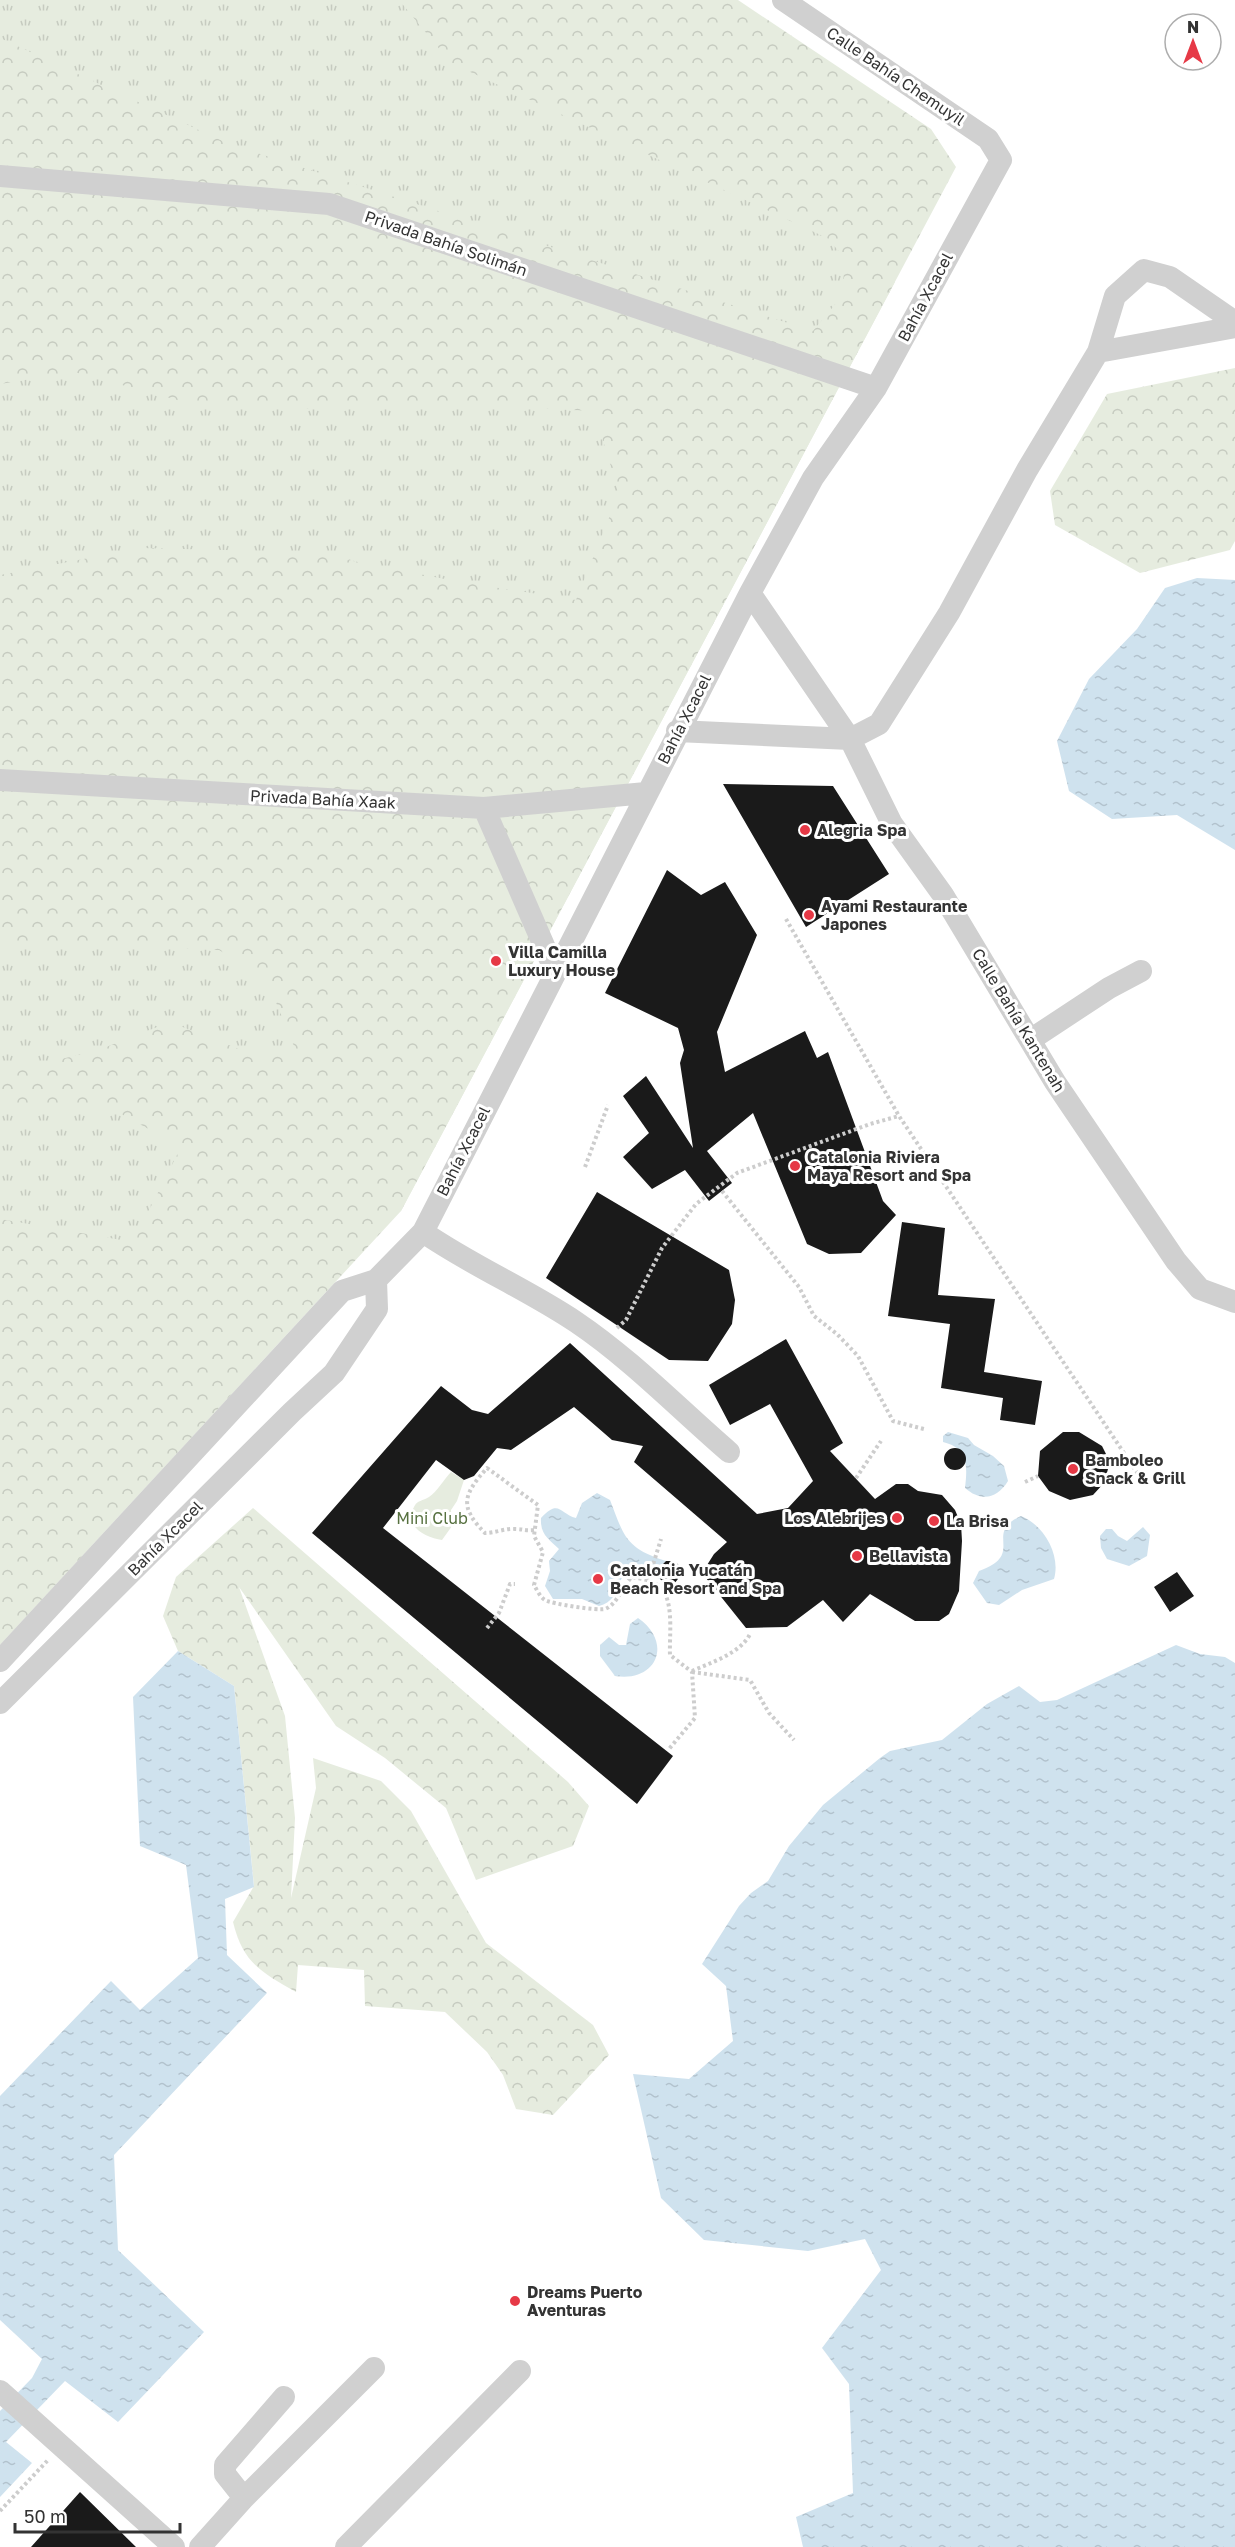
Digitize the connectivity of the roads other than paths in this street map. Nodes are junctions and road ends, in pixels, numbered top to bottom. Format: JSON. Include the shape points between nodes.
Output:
{"nodes":[{"id":1,"x":783,"y":0,"type":"edge"},
{"id":2,"x":1001,"y":160,"type":"joint"},
{"id":3,"x":0,"y":176,"type":"edge"},
{"id":4,"x":1235,"y":322,"type":"edge"},
{"id":5,"x":1235,"y":327,"type":"edge"},
{"id":6,"x":1098,"y":352,"type":"junction"},
{"id":7,"x":876,"y":388,"type":"junction"},
{"id":8,"x":750,"y":593,"type":"junction"},
{"id":9,"x":677,"y":731,"type":"junction"},
{"id":10,"x":850,"y":739,"type":"junction"},
{"id":11,"x":0,"y":780,"type":"edge"},
{"id":12,"x":646,"y":793,"type":"junction"},
{"id":13,"x":484,"y":808,"type":"junction"},
{"id":14,"x":1141,"y":970,"type":"dead end"},
{"id":15,"x":555,"y":971,"type":"junction"},
{"id":16,"x":1030,"y":1040,"type":"junction"},
{"id":17,"x":423,"y":1232,"type":"junction"},
{"id":18,"x":376,"y":1280,"type":"junction"},
{"id":19,"x":1235,"y":1302,"type":"edge"},
{"id":20,"x":729,"y":1452,"type":"dead end"},
{"id":21,"x":0,"y":1661,"type":"edge"},
{"id":22,"x":0,"y":1703,"type":"edge"},
{"id":23,"x":374,"y":2368,"type":"dead end"},
{"id":24,"x":520,"y":2371,"type":"dead end"},
{"id":25,"x":3,"y":2394,"type":"edge"},
{"id":26,"x":284,"y":2397,"type":"dead end"},
{"id":27,"x":244,"y":2498,"type":"junction"},
{"id":28,"x":174,"y":2547,"type":"edge"},
{"id":29,"x":200,"y":2547,"type":"edge"},
{"id":30,"x":346,"y":2547,"type":"edge"}],
"edges":[{"from":1,"to":2,"type":"street","name":"Calle Bahía Chemuyil","via":[[988,139]]},
{"from":2,"to":7,"type":"street","name":"Bahía Xcacel"},
{"from":3,"to":7,"type":"street","name":"Privada Bahía Solimán","via":[[329,204]]},
{"from":4,"to":6,"type":"street","via":[[1170,277],[1144,270],[1115,296]]},
{"from":5,"to":6,"type":"street"},
{"from":6,"to":10,"type":"street","via":[[1026,470],[949,613],[879,723]]},
{"from":7,"to":8,"type":"street","name":"Bahía Xcacel","via":[[813,478]]},
{"from":8,"to":9,"type":"street","name":"Bahía Xcacel"},
{"from":8,"to":10,"type":"street","name":"Calle Bahía Kantenah"},
{"from":9,"to":10,"type":"street"},
{"from":9,"to":12,"type":"street","name":"Bahía Xcacel"},
{"from":10,"to":16,"type":"street","name":"Calle Bahía Kantenah","via":[[892,824],[942,894]]},
{"from":11,"to":13,"type":"street","name":"Privada Bahía Xaak"},
{"from":12,"to":13,"type":"street","name":"Privada Bahía Xaak"},
{"from":12,"to":15,"type":"street","name":"Bahía Xcacel"},
{"from":13,"to":15,"type":"street"},
{"from":14,"to":16,"type":"street"},
{"from":15,"to":17,"type":"street","name":"Bahía Xcacel"},
{"from":16,"to":19,"type":"street","name":"Calle Bahía Kantenah","via":[[1176,1261],[1200,1289]]},
{"from":17,"to":18,"type":"street","name":"Bahía Xcacel"},
{"from":17,"to":20,"type":"street","via":[[458,1257],[573,1320]]},
{"from":18,"to":21,"type":"street","name":"Bahía Xcacel","via":[[342,1291]]},
{"from":18,"to":22,"type":"street","name":"Bahía Xcacel","via":[[376,1309],[334,1373]]},
{"from":23,"to":27,"type":"street"},
{"from":24,"to":30,"type":"street"},
{"from":25,"to":28,"type":"street"},
{"from":26,"to":27,"type":"street","via":[[225,2465],[225,2474]]},
{"from":27,"to":29,"type":"street"}]}
